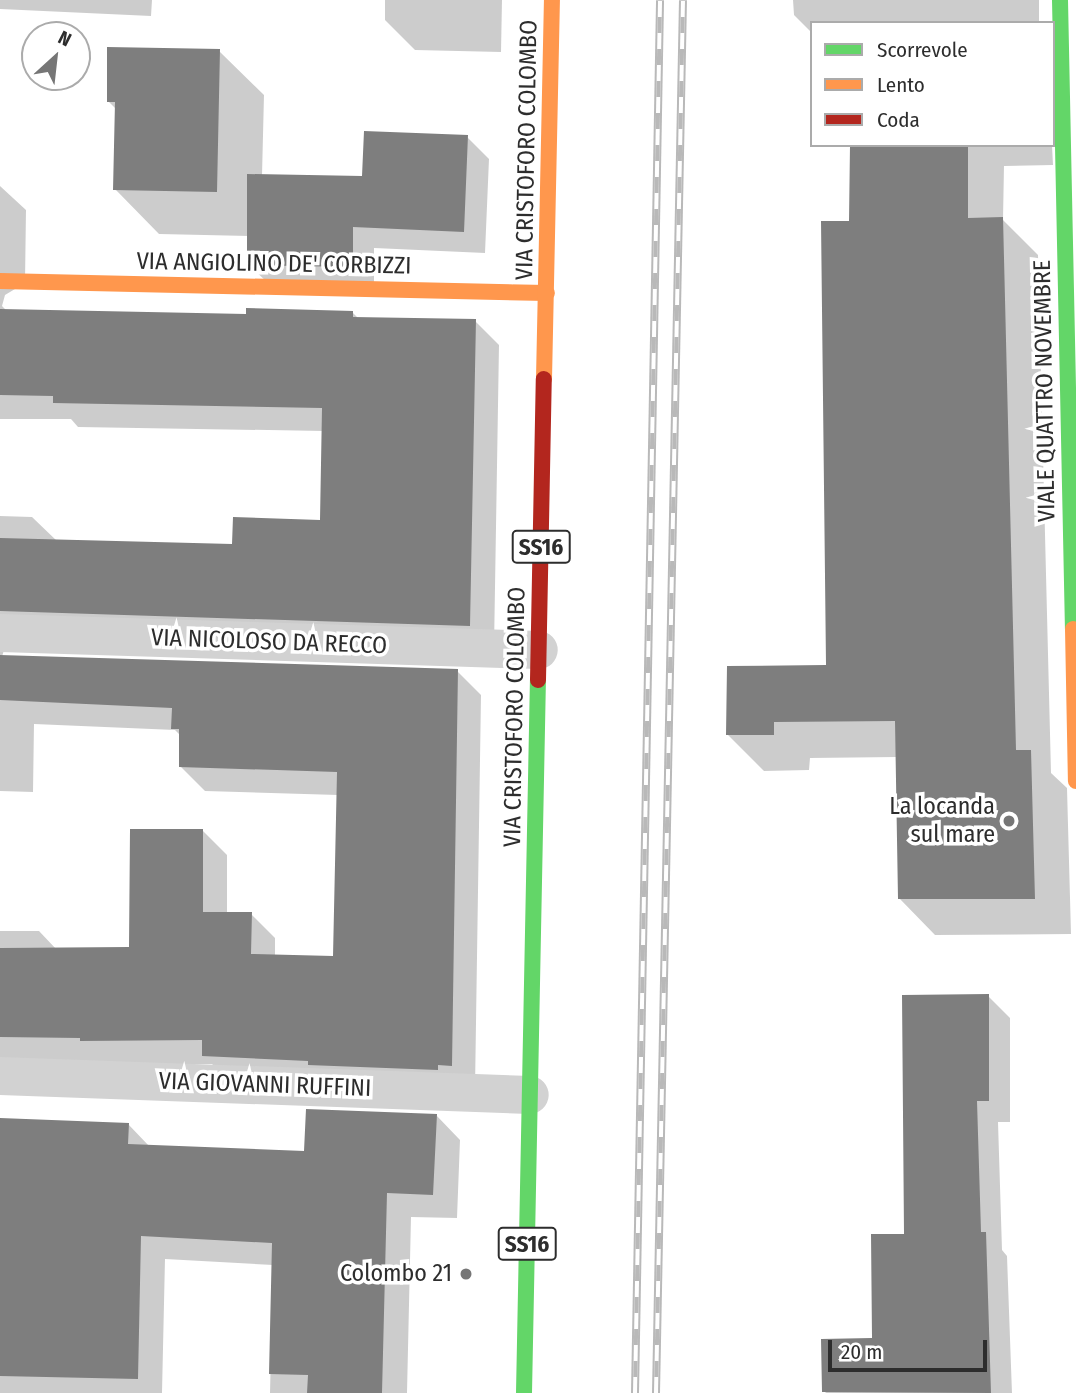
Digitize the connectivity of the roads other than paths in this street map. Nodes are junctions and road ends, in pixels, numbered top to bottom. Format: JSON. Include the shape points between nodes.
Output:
{"nodes":[{"id":1,"x":552,"y":0,"type":"edge"},
{"id":2,"x":1060,"y":0,"type":"edge"},
{"id":3,"x":0,"y":281,"type":"edge"},
{"id":4,"x":547,"y":293,"type":"junction"},
{"id":5,"x":0,"y":633,"type":"edge"},
{"id":6,"x":539,"y":650,"type":"junction"},
{"id":7,"x":1076,"y":781,"type":"edge"},
{"id":8,"x":0,"y":1076,"type":"edge"},
{"id":9,"x":530,"y":1095,"type":"junction"},
{"id":10,"x":524,"y":1393,"type":"edge"}],
"edges":[{"from":1,"to":4,"type":"main road","name":"VIA CRISTOFORO COLOMBO","number":"SS16"},
{"from":2,"to":7,"type":"main road","name":"VIALE QUATTRO NOVEMBRE"},
{"from":3,"to":4,"type":"main road","name":"VIA ANGIOLINO DE' CORBIZZI"},
{"from":4,"to":6,"type":"main road","name":"VIA CRISTOFORO COLOMBO","number":"SS16"},
{"from":5,"to":6,"type":"street","name":"VIA NICOLOSO DA RECCO"},
{"from":6,"to":9,"type":"main road","name":"VIA CRISTOFORO COLOMBO","number":"SS16"},
{"from":8,"to":9,"type":"street","name":"VIA GIOVANNI RUFFINI"},
{"from":9,"to":10,"type":"main road","name":"VIA CRISTOFORO COLOMBO","number":"SS16"}]}
